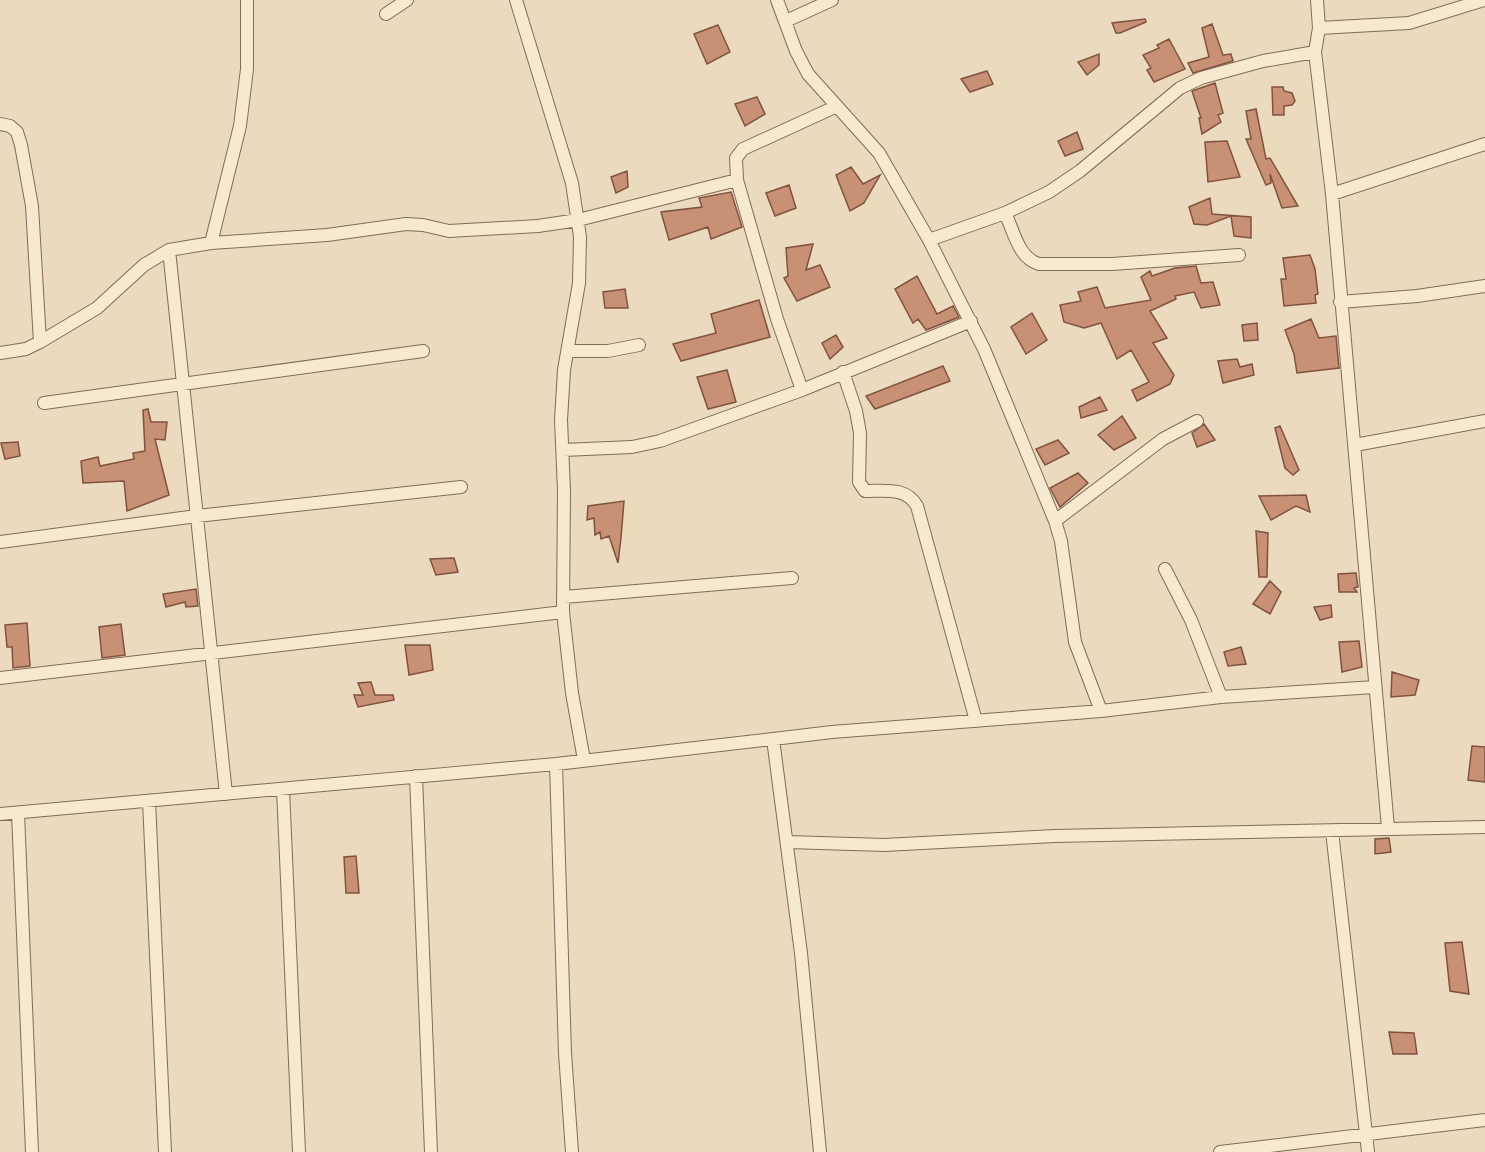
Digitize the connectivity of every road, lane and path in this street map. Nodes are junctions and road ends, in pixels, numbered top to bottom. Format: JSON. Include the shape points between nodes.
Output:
{"nodes":[{"id":1,"x":247,"y":0,"type":"edge"},
{"id":2,"x":407,"y":0,"type":"edge"},
{"id":3,"x":516,"y":0,"type":"edge"},
{"id":4,"x":777,"y":0,"type":"edge"},
{"id":5,"x":832,"y":0,"type":"edge"},
{"id":6,"x":1317,"y":0,"type":"edge"},
{"id":7,"x":1484,"y":0,"type":"edge"},
{"id":8,"x":386,"y":14,"type":"dead end"},
{"id":9,"x":786,"y":21,"type":"junction"},
{"id":10,"x":1319,"y":28,"type":"junction"},
{"id":11,"x":1315,"y":52,"type":"junction"},
{"id":12,"x":835,"y":107,"type":"junction"},
{"id":13,"x":0,"y":124,"type":"edge"},
{"id":14,"x":1485,"y":144,"type":"edge"},
{"id":15,"x":737,"y":180,"type":"junction"},
{"id":16,"x":1332,"y":194,"type":"junction"},
{"id":17,"x":1005,"y":213,"type":"junction"},
{"id":18,"x":578,"y":220,"type":"junction"},
{"id":19,"x":929,"y":240,"type":"junction"},
{"id":20,"x":211,"y":243,"type":"junction"},
{"id":21,"x":169,"y":250,"type":"junction"},
{"id":22,"x":1239,"y":255,"type":"dead end"},
{"id":23,"x":1485,"y":286,"type":"edge"},
{"id":24,"x":1340,"y":302,"type":"junction"},
{"id":25,"x":970,"y":321,"type":"junction"},
{"id":26,"x":40,"y":342,"type":"junction"},
{"id":27,"x":639,"y":345,"type":"dead end"},
{"id":28,"x":423,"y":351,"type":"dead end"},
{"id":29,"x":568,"y":351,"type":"junction"},
{"id":30,"x":0,"y":354,"type":"edge"},
{"id":31,"x":843,"y":372,"type":"junction"},
{"id":32,"x":182,"y":383,"type":"junction"},
{"id":33,"x":802,"y":390,"type":"junction"},
{"id":34,"x":44,"y":403,"type":"dead end"},
{"id":35,"x":1197,"y":421,"type":"dead end"},
{"id":36,"x":1485,"y":421,"type":"edge"},
{"id":37,"x":1355,"y":445,"type":"junction"},
{"id":38,"x":563,"y":450,"type":"junction"},
{"id":39,"x":461,"y":487,"type":"dead end"},
{"id":40,"x":197,"y":516,"type":"junction"},
{"id":41,"x":1055,"y":521,"type":"junction"},
{"id":42,"x":0,"y":542,"type":"edge"},
{"id":43,"x":1165,"y":569,"type":"dead end"},
{"id":44,"x":792,"y":578,"type":"dead end"},
{"id":45,"x":564,"y":597,"type":"junction"},
{"id":46,"x":563,"y":612,"type":"junction"},
{"id":47,"x":213,"y":653,"type":"junction"},
{"id":48,"x":0,"y":678,"type":"edge"},
{"id":49,"x":1375,"y":687,"type":"junction"},
{"id":50,"x":1221,"y":697,"type":"junction"},
{"id":51,"x":1101,"y":711,"type":"junction"},
{"id":52,"x":976,"y":721,"type":"junction"},
{"id":53,"x":773,"y":740,"type":"junction"},
{"id":54,"x":584,"y":760,"type":"junction"},
{"id":55,"x":556,"y":764,"type":"junction"},
{"id":56,"x":416,"y":776,"type":"junction"},
{"id":57,"x":283,"y":789,"type":"junction"},
{"id":58,"x":226,"y":794,"type":"junction"},
{"id":59,"x":149,"y":801,"type":"junction"},
{"id":60,"x":18,"y":813,"type":"junction"},
{"id":61,"x":0,"y":814,"type":"edge"},
{"id":62,"x":1485,"y":827,"type":"edge"},
{"id":63,"x":1388,"y":828,"type":"junction"},
{"id":64,"x":1332,"y":831,"type":"junction"},
{"id":65,"x":788,"y":842,"type":"junction"},
{"id":66,"x":1485,"y":1120,"type":"edge"},
{"id":67,"x":1367,"y":1135,"type":"junction"},
{"id":68,"x":32,"y":1152,"type":"edge"},
{"id":69,"x":165,"y":1152,"type":"edge"},
{"id":70,"x":299,"y":1152,"type":"edge"},
{"id":71,"x":431,"y":1152,"type":"edge"},
{"id":72,"x":572,"y":1152,"type":"edge"},
{"id":73,"x":820,"y":1152,"type":"edge"},
{"id":74,"x":1221,"y":1152,"type":"edge"},
{"id":75,"x":1368,"y":1152,"type":"edge"}],
"edges":[{"from":1,"to":20,"type":"street","via":[[247,69],[240,126]]},
{"from":2,"to":8,"type":"street"},
{"from":3,"to":18,"type":"street","via":[[569,172]]},
{"from":4,"to":9,"type":"street"},
{"from":5,"to":9,"type":"street"},
{"from":6,"to":10,"type":"street"},
{"from":7,"to":10,"type":"street","via":[[1409,23]]},
{"from":9,"to":12,"type":"street","via":[[808,74]]},
{"from":10,"to":11,"type":"street"},
{"from":11,"to":16,"type":"street"},
{"from":11,"to":17,"type":"street","via":[[1263,61],[1201,78],[1180,88],[1080,171],[1049,192]]},
{"from":12,"to":15,"type":"street","via":[[743,149],[736,158]]},
{"from":12,"to":19,"type":"street","via":[[879,153]]},
{"from":13,"to":26,"type":"street","via":[[17,132],[21,145],[32,206]]},
{"from":14,"to":16,"type":"street"},
{"from":15,"to":18,"type":"street"},
{"from":15,"to":33,"type":"street","via":[[777,320]]},
{"from":16,"to":24,"type":"street"},
{"from":17,"to":19,"type":"street"},
{"from":17,"to":22,"type":"street","via":[[1022,251],[1029,261],[1039,264],[1112,264]]},
{"from":18,"to":20,"type":"street","via":[[449,231],[406,224],[327,235]]},
{"from":18,"to":29,"type":"street","via":[[579,283]]},
{"from":19,"to":25,"type":"street"},
{"from":20,"to":21,"type":"street"},
{"from":21,"to":26,"type":"street","via":[[144,265],[97,308]]},
{"from":21,"to":32,"type":"street"},
{"from":23,"to":24,"type":"street"},
{"from":24,"to":37,"type":"street"},
{"from":25,"to":31,"type":"street"},
{"from":25,"to":41,"type":"street"},
{"from":26,"to":30,"type":"street"},
{"from":27,"to":29,"type":"street","via":[[608,351]]},
{"from":28,"to":32,"type":"street"},
{"from":29,"to":38,"type":"street","via":[[562,395]]},
{"from":31,"to":33,"type":"street"},
{"from":31,"to":52,"type":"street","via":[[860,433],[859,482],[866,491],[900,491],[911,495],[917,506]]},
{"from":32,"to":34,"type":"street"},
{"from":32,"to":40,"type":"street"},
{"from":33,"to":38,"type":"street","via":[[660,441],[632,447]]},
{"from":35,"to":41,"type":"street","via":[[1163,439]]},
{"from":36,"to":37,"type":"street"},
{"from":37,"to":49,"type":"street"},
{"from":38,"to":45,"type":"street"},
{"from":39,"to":40,"type":"street"},
{"from":40,"to":42,"type":"street"},
{"from":40,"to":47,"type":"street"},
{"from":41,"to":51,"type":"street","via":[[1075,642]]},
{"from":43,"to":50,"type":"street","via":[[1191,620]]},
{"from":44,"to":45,"type":"street"},
{"from":45,"to":46,"type":"street"},
{"from":46,"to":47,"type":"street"},
{"from":46,"to":54,"type":"street"},
{"from":47,"to":48,"type":"street"},
{"from":47,"to":58,"type":"street"},
{"from":49,"to":50,"type":"street"},
{"from":49,"to":63,"type":"street"},
{"from":50,"to":51,"type":"street"},
{"from":51,"to":52,"type":"street"},
{"from":52,"to":53,"type":"street"},
{"from":53,"to":54,"type":"street"},
{"from":53,"to":65,"type":"street"},
{"from":54,"to":55,"type":"street"},
{"from":55,"to":56,"type":"street"},
{"from":55,"to":72,"type":"street"},
{"from":56,"to":57,"type":"street"},
{"from":56,"to":71,"type":"street"},
{"from":57,"to":58,"type":"street"},
{"from":57,"to":70,"type":"street"},
{"from":58,"to":59,"type":"street"},
{"from":59,"to":60,"type":"street"},
{"from":59,"to":69,"type":"street"},
{"from":60,"to":61,"type":"street"},
{"from":60,"to":68,"type":"street"},
{"from":62,"to":63,"type":"street"},
{"from":63,"to":64,"type":"street"},
{"from":64,"to":65,"type":"street","via":[[1055,836],[884,845]]},
{"from":64,"to":67,"type":"street"},
{"from":65,"to":73,"type":"street"},
{"from":66,"to":67,"type":"street"},
{"from":67,"to":74,"type":"street"},
{"from":67,"to":75,"type":"street"}]}
